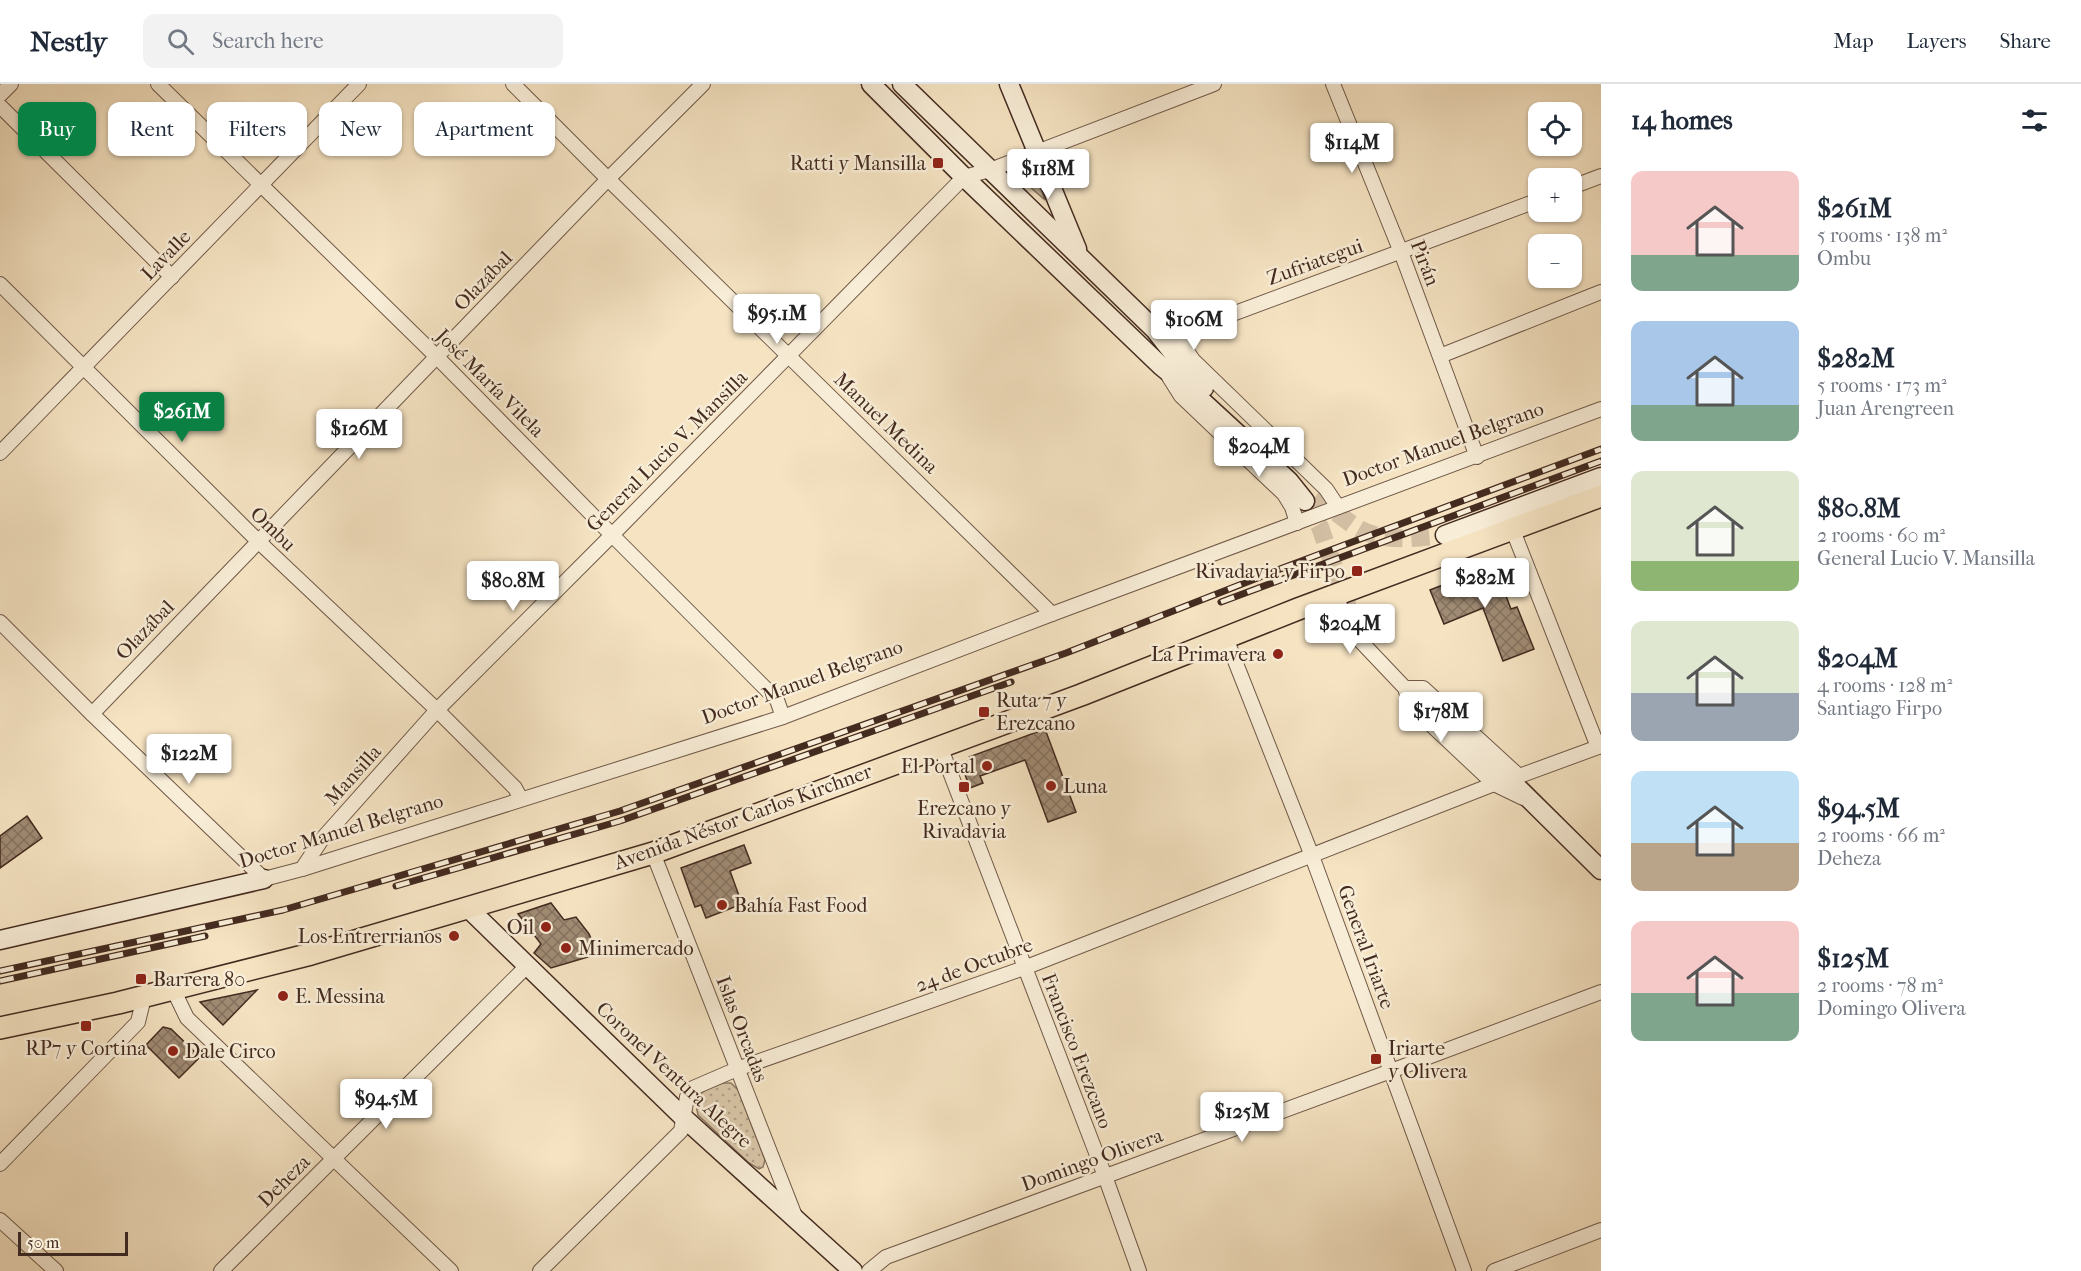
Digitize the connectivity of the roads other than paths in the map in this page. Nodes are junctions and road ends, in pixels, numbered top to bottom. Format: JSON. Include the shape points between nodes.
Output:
{"nodes":[{"id":1,"x":11,"y":84,"type":"edge"},
{"id":2,"x":158,"y":84,"type":"edge"},
{"id":3,"x":359,"y":84,"type":"edge"},
{"id":4,"x":513,"y":84,"type":"edge"},
{"id":5,"x":703,"y":84,"type":"edge"},
{"id":6,"x":871,"y":84,"type":"edge"},
{"id":7,"x":902,"y":84,"type":"edge"},
{"id":8,"x":1009,"y":84,"type":"edge"},
{"id":9,"x":1214,"y":84,"type":"edge"},
{"id":10,"x":1333,"y":84,"type":"edge"},
{"id":11,"x":0,"y":95,"type":"edge"},
{"id":12,"x":0,"y":106,"type":"edge"},
{"id":13,"x":1037,"y":152,"type":"junction"},
{"id":14,"x":990,"y":171,"type":"junction"},
{"id":15,"x":1601,"y":176,"type":"edge"},
{"id":16,"x":964,"y":177,"type":"junction"},
{"id":17,"x":608,"y":179,"type":"junction"},
{"id":18,"x":1582,"y":183,"type":"edge"},
{"id":19,"x":261,"y":184,"type":"junction"},
{"id":20,"x":1528,"y":204,"type":"edge"},
{"id":21,"x":1401,"y":252,"type":"junction"},
{"id":22,"x":1080,"y":255,"type":"junction"},
{"id":23,"x":172,"y":277,"type":"junction"},
{"id":24,"x":0,"y":284,"type":"edge"},
{"id":25,"x":1601,"y":292,"type":"edge"},
{"id":26,"x":1155,"y":330,"type":"junction"},
{"id":27,"x":1176,"y":335,"type":"junction"},
{"id":28,"x":789,"y":355,"type":"junction"},
{"id":29,"x":1440,"y":356,"type":"junction"},
{"id":30,"x":437,"y":357,"type":"junction"},
{"id":31,"x":1161,"y":366,"type":"junction"},
{"id":32,"x":84,"y":368,"type":"junction"},
{"id":33,"x":1601,"y":409,"type":"edge"},
{"id":34,"x":0,"y":453,"type":"edge"},
{"id":35,"x":1477,"y":457,"type":"junction"},
{"id":36,"x":1601,"y":477,"type":"edge"},
{"id":37,"x":1601,"y":496,"type":"edge"},
{"id":38,"x":1338,"y":507,"type":"junction"},
{"id":39,"x":1297,"y":523,"type":"junction"},
{"id":40,"x":1512,"y":528,"type":"junction"},
{"id":41,"x":612,"y":535,"type":"junction"},
{"id":42,"x":1445,"y":535,"type":"tunnel mouth"},
{"id":43,"x":258,"y":541,"type":"junction"},
{"id":44,"x":1336,"y":595,"type":"junction"},
{"id":45,"x":1052,"y":614,"type":"junction"},
{"id":46,"x":0,"y":622,"type":"edge"},
{"id":47,"x":1226,"y":638,"type":"junction"},
{"id":48,"x":1411,"y":692,"type":"junction"},
{"id":49,"x":437,"y":710,"type":"junction"},
{"id":50,"x":92,"y":714,"type":"junction"},
{"id":51,"x":783,"y":717,"type":"junction"},
{"id":52,"x":940,"y":746,"type":"junction"},
{"id":53,"x":1600,"y":747,"type":"edge"},
{"id":54,"x":1507,"y":780,"type":"junction"},
{"id":55,"x":521,"y":799,"type":"junction"},
{"id":56,"x":653,"y":852,"type":"junction"},
{"id":57,"x":1312,"y":856,"type":"junction"},
{"id":58,"x":302,"y":869,"type":"junction"},
{"id":59,"x":1601,"y":870,"type":"edge"},
{"id":60,"x":264,"y":879,"type":"junction"},
{"id":61,"x":468,"y":908,"type":"junction"},
{"id":62,"x":0,"y":940,"type":"edge"},
{"id":63,"x":527,"y":966,"type":"junction"},
{"id":64,"x":1024,"y":968,"type":"junction"},
{"id":65,"x":173,"y":989,"type":"junction"},
{"id":66,"x":1601,"y":992,"type":"edge"},
{"id":67,"x":144,"y":996,"type":"junction"},
{"id":68,"x":0,"y":1028,"type":"edge"},
{"id":69,"x":737,"y":1069,"type":"junction"},
{"id":70,"x":1391,"y":1071,"type":"junction"},
{"id":71,"x":685,"y":1119,"type":"junction"},
{"id":72,"x":334,"y":1160,"type":"junction"},
{"id":73,"x":0,"y":1164,"type":"edge"},
{"id":74,"x":1105,"y":1176,"type":"junction"},
{"id":75,"x":796,"y":1218,"type":"junction"},
{"id":76,"x":0,"y":1220,"type":"edge"},
{"id":77,"x":1601,"y":1230,"type":"edge"},
{"id":78,"x":56,"y":1271,"type":"edge"},
{"id":79,"x":221,"y":1271,"type":"edge"},
{"id":80,"x":451,"y":1271,"type":"edge"},
{"id":81,"x":540,"y":1271,"type":"edge"},
{"id":82,"x":853,"y":1271,"type":"edge"},
{"id":83,"x":870,"y":1271,"type":"edge"},
{"id":84,"x":1139,"y":1271,"type":"edge"},
{"id":85,"x":1464,"y":1271,"type":"edge"},
{"id":86,"x":1494,"y":1271,"type":"edge"}],
"edges":[{"from":1,"to":11,"type":"street"},
{"from":2,"to":19,"type":"street","name":"José María Vilela"},
{"from":3,"to":19,"type":"street","name":"Lavalle"},
{"from":4,"to":17,"type":"street","name":"Manuel Medina"},
{"from":5,"to":17,"type":"street","name":"Olazábal"},
{"from":6,"to":16,"type":"main road"},
{"from":7,"to":14,"type":"main road"},
{"from":8,"to":13,"type":"main road"},
{"from":9,"to":13,"type":"street"},
{"from":10,"to":21,"type":"street","name":"Pirán"},
{"from":12,"to":23,"type":"street"},
{"from":13,"to":14,"type":"street"},
{"from":13,"to":22,"type":"main road"},
{"from":14,"to":16,"type":"street"},
{"from":14,"to":22,"type":"main road"},
{"from":15,"to":18,"type":"street"},
{"from":16,"to":28,"type":"street","name":"General Lucio V. Mansilla"},
{"from":16,"to":31,"type":"main road"},
{"from":17,"to":28,"type":"street","name":"Manuel Medina"},
{"from":17,"to":30,"type":"street","name":"Olazábal"},
{"from":19,"to":23,"type":"street","name":"Lavalle"},
{"from":19,"to":30,"type":"street","name":"José María Vilela"},
{"from":20,"to":21,"type":"street","name":"Zufriategui"},
{"from":21,"to":27,"type":"street","name":"Zufriategui"},
{"from":21,"to":29,"type":"street","name":"Pirán"},
{"from":22,"to":26,"type":"main road"},
{"from":23,"to":32,"type":"street","name":"Lavalle"},
{"from":24,"to":32,"type":"street","name":"Ombu"},
{"from":25,"to":29,"type":"street"},
{"from":26,"to":27,"type":"street"},
{"from":26,"to":31,"type":"main road","via":[[1199,384],[1310,499]]},
{"from":27,"to":38,"type":"street","via":[[1193,360],[1326,489]]},
{"from":28,"to":41,"type":"street","name":"General Lucio V. Mansilla"},
{"from":28,"to":45,"type":"street","name":"Manuel Medina"},
{"from":29,"to":35,"type":"street","name":"Pirán"},
{"from":30,"to":41,"type":"street","name":"José María Vilela"},
{"from":30,"to":43,"type":"street","name":"Olazábal"},
{"from":31,"to":39,"type":"street","via":[[1181,396],[1284,494]]},
{"from":32,"to":34,"type":"street","name":"Lavalle"},
{"from":32,"to":43,"type":"street","name":"Ombu"},
{"from":33,"to":35,"type":"street","name":"Doctor Manuel Belgrano"},
{"from":35,"to":38,"type":"street","name":"Doctor Manuel Belgrano"},
{"from":36,"to":42,"type":"main road"},
{"from":37,"to":40,"type":"main road","name":"Avenida Néstor Carlos Kirchner"},
{"from":38,"to":39,"type":"street","name":"Doctor Manuel Belgrano"},
{"from":39,"to":45,"type":"street","name":"Doctor Manuel Belgrano"},
{"from":40,"to":44,"type":"main road","name":"Avenida Néstor Carlos Kirchner"},
{"from":40,"to":53,"type":"street"},
{"from":41,"to":49,"type":"street","name":"General Lucio V. Mansilla"},
{"from":41,"to":51,"type":"street","name":"José María Vilela","via":[[777,700]]},
{"from":43,"to":49,"type":"street","name":"Ombu"},
{"from":43,"to":50,"type":"street","name":"Olazábal"},
{"from":44,"to":47,"type":"main road","name":"Avenida Néstor Carlos Kirchner"},
{"from":44,"to":48,"type":"street","via":[[1349,629]]},
{"from":45,"to":51,"type":"street","name":"Doctor Manuel Belgrano"},
{"from":46,"to":50,"type":"street"},
{"from":47,"to":52,"type":"main road","name":"Avenida Néstor Carlos Kirchner"},
{"from":47,"to":57,"type":"street","name":"General Iriarte"},
{"from":48,"to":54,"type":"main road"},
{"from":48,"to":54,"type":"street","via":[[1410,705]]},
{"from":48,"to":54,"type":"street","via":[[1423,688]]},
{"from":49,"to":55,"type":"street","name":"Ombu","via":[[515,788]]},
{"from":49,"to":58,"type":"street","name":"Mansilla","via":[[322,839]]},
{"from":50,"to":60,"type":"street"},
{"from":51,"to":55,"type":"street","name":"Doctor Manuel Belgrano"},
{"from":52,"to":56,"type":"main road","name":"Avenida Néstor Carlos Kirchner"},
{"from":52,"to":64,"type":"street","name":"Francisco Erezcano"},
{"from":53,"to":54,"type":"street","name":"24 de Octubre"},
{"from":54,"to":57,"type":"street","name":"24 de Octubre"},
{"from":54,"to":59,"type":"main road"},
{"from":55,"to":58,"type":"street","name":"Doctor Manuel Belgrano"},
{"from":56,"to":61,"type":"main road","name":"Avenida Néstor Carlos Kirchner"},
{"from":56,"to":69,"type":"street","name":"Islas Orcadas"},
{"from":57,"to":64,"type":"street","name":"24 de Octubre"},
{"from":57,"to":70,"type":"street","name":"General Iriarte"},
{"from":58,"to":60,"type":"street","name":"Doctor Manuel Belgrano"},
{"from":60,"to":62,"type":"main road","name":"Doctor Manuel Belgrano"},
{"from":61,"to":63,"type":"main road","name":"Coronel Ventura Alegre"},
{"from":61,"to":65,"type":"main road","name":"Avenida Néstor Carlos Kirchner"},
{"from":63,"to":71,"type":"main road","name":"Coronel Ventura Alegre"},
{"from":63,"to":72,"type":"street","name":"Deheza"},
{"from":64,"to":69,"type":"street","name":"24 de Octubre"},
{"from":64,"to":74,"type":"street","name":"Francisco Erezcano"},
{"from":65,"to":67,"type":"main road","name":"Avenida Néstor Carlos Kirchner"},
{"from":65,"to":72,"type":"street","via":[[188,1017]]},
{"from":66,"to":70,"type":"street","name":"Domingo Olivera"},
{"from":67,"to":68,"type":"main road","name":"Avenida Néstor Carlos Kirchner"},
{"from":67,"to":73,"type":"street","via":[[138,1022]]},
{"from":69,"to":71,"type":"street","name":"24 de Octubre","via":[[693,1088],[687,1097]]},
{"from":69,"to":75,"type":"street","name":"Islas Orcadas"},
{"from":70,"to":74,"type":"street","name":"Domingo Olivera"},
{"from":70,"to":85,"type":"street","name":"General Iriarte"},
{"from":71,"to":75,"type":"main road","name":"Coronel Ventura Alegre"},
{"from":71,"to":81,"type":"street","name":"24 de Octubre","via":[[681,1131]]},
{"from":72,"to":79,"type":"street","name":"Deheza"},
{"from":72,"to":80,"type":"street"},
{"from":74,"to":83,"type":"street","name":"Domingo Olivera","via":[[886,1257]]},
{"from":74,"to":84,"type":"street","name":"Francisco Erezcano"},
{"from":75,"to":82,"type":"main road","name":"Coronel Ventura Alegre"},
{"from":76,"to":78,"type":"street"},
{"from":77,"to":86,"type":"street"}]}
